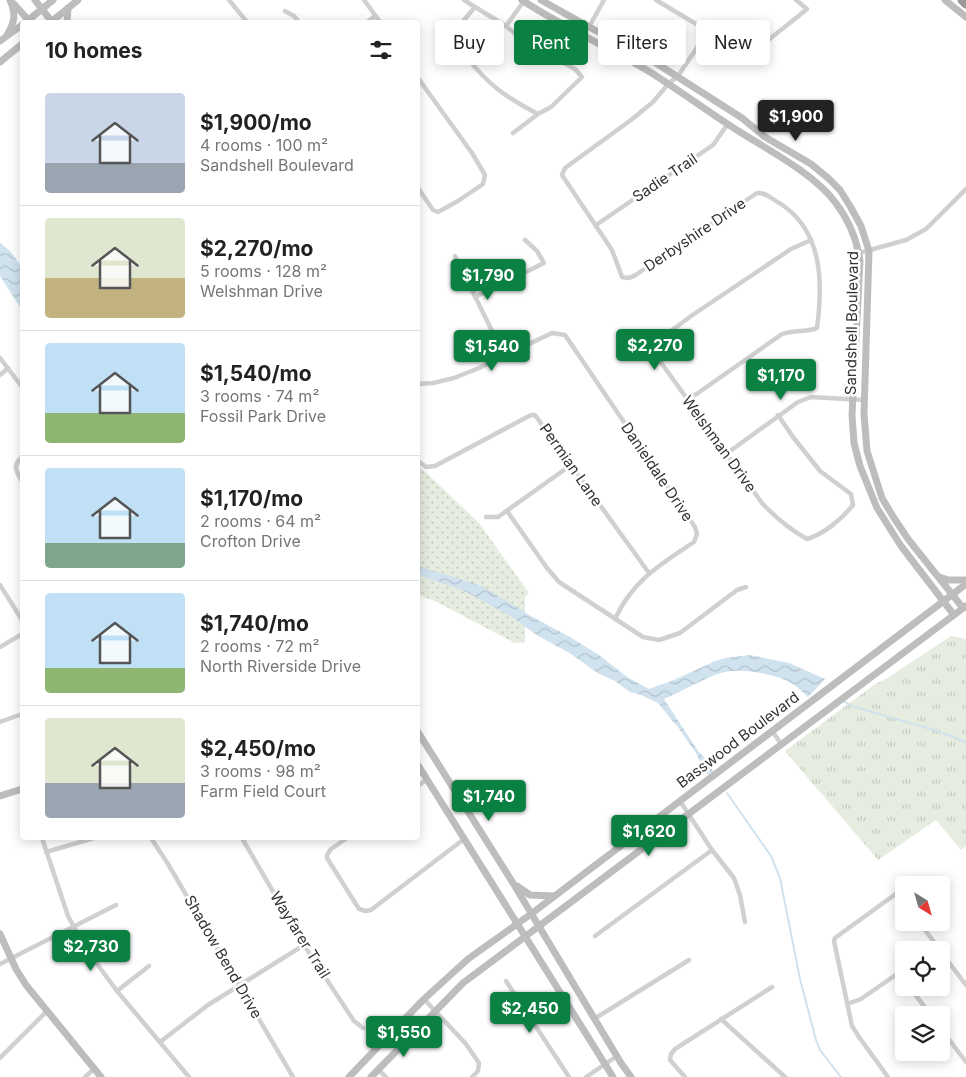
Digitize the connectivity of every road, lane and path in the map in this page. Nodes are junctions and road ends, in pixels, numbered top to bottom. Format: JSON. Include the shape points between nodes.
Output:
{"nodes":[{"id":1,"x":10,"y":0,"type":"edge"},
{"id":2,"x":35,"y":0,"type":"edge"},
{"id":3,"x":53,"y":0,"type":"edge"},
{"id":4,"x":78,"y":0,"type":"edge"},
{"id":5,"x":230,"y":0,"type":"edge"},
{"id":6,"x":364,"y":0,"type":"edge"},
{"id":7,"x":464,"y":0,"type":"edge"},
{"id":8,"x":523,"y":0,"type":"edge"},
{"id":9,"x":541,"y":0,"type":"edge"},
{"id":10,"x":604,"y":0,"type":"edge"},
{"id":11,"x":656,"y":0,"type":"edge"},
{"id":12,"x":796,"y":0,"type":"edge"},
{"id":13,"x":945,"y":0,"type":"edge"},
{"id":14,"x":962,"y":0,"type":"edge"},
{"id":15,"x":966,"y":4,"type":"edge"},
{"id":16,"x":475,"y":7,"type":"junction"},
{"id":17,"x":68,"y":8,"type":"junction"},
{"id":18,"x":42,"y":10,"type":"junction"},
{"id":19,"x":285,"y":11,"type":"dead end"},
{"id":20,"x":375,"y":16,"type":"junction"},
{"id":21,"x":966,"y":17,"type":"edge"},
{"id":22,"x":25,"y":20,"type":"edge"},
{"id":23,"x":30,"y":20,"type":"edge"},
{"id":24,"x":50,"y":20,"type":"edge"},
{"id":25,"x":53,"y":20,"type":"edge"},
{"id":26,"x":67,"y":20,"type":"edge"},
{"id":27,"x":245,"y":20,"type":"edge"},
{"id":28,"x":297,"y":20,"type":"edge"},
{"id":29,"x":370,"y":20,"type":"edge"},
{"id":30,"x":378,"y":20,"type":"edge"},
{"id":31,"x":696,"y":24,"type":"edge"},
{"id":32,"x":506,"y":26,"type":"junction"},
{"id":33,"x":20,"y":27,"type":"edge"},
{"id":34,"x":589,"y":27,"type":"junction"},
{"id":35,"x":7,"y":35,"type":"junction"},
{"id":36,"x":770,"y":38,"type":"edge"},
{"id":37,"x":0,"y":41,"type":"edge"},
{"id":38,"x":20,"y":46,"type":"edge"},
{"id":39,"x":696,"y":49,"type":"edge"},
{"id":40,"x":0,"y":62,"type":"edge"},
{"id":41,"x":678,"y":76,"type":"junction"},
{"id":42,"x":420,"y":81,"type":"edge"},
{"id":43,"x":669,"y":83,"type":"junction"},
{"id":44,"x":538,"y":114,"type":"junction"},
{"id":45,"x":728,"y":125,"type":"junction"},
{"id":46,"x":513,"y":133,"type":"dead end"},
{"id":47,"x":966,"y":189,"type":"edge"},
{"id":48,"x":420,"y":191,"type":"edge"},
{"id":49,"x":596,"y":225,"type":"junction"},
{"id":50,"x":525,"y":240,"type":"dead end"},
{"id":51,"x":811,"y":240,"type":"junction"},
{"id":52,"x":870,"y":251,"type":"junction"},
{"id":53,"x":859,"y":253,"type":"junction"},
{"id":54,"x":455,"y":256,"type":"dead end"},
{"id":55,"x":475,"y":297,"type":"junction"},
{"id":56,"x":504,"y":355,"type":"junction"},
{"id":57,"x":0,"y":358,"type":"edge"},
{"id":58,"x":8,"y":368,"type":"junction"},
{"id":59,"x":0,"y":375,"type":"edge"},
{"id":60,"x":20,"y":384,"type":"edge"},
{"id":61,"x":420,"y":384,"type":"edge"},
{"id":62,"x":852,"y":399,"type":"junction"},
{"id":63,"x":688,"y":400,"type":"junction"},
{"id":64,"x":865,"y":400,"type":"junction"},
{"id":65,"x":778,"y":415,"type":"junction"},
{"id":66,"x":726,"y":454,"type":"junction"},
{"id":67,"x":20,"y":459,"type":"edge"},
{"id":68,"x":420,"y":462,"type":"edge"},
{"id":69,"x":571,"y":464,"type":"junction"},
{"id":70,"x":20,"y":478,"type":"edge"},
{"id":71,"x":507,"y":511,"type":"junction"},
{"id":72,"x":486,"y":517,"type":"dead end"},
{"id":73,"x":649,"y":573,"type":"junction"},
{"id":74,"x":939,"y":577,"type":"junction"},
{"id":75,"x":966,"y":580,"type":"edge"},
{"id":76,"x":966,"y":584,"type":"edge"},
{"id":77,"x":0,"y":585,"type":"edge"},
{"id":78,"x":746,"y":587,"type":"dead end"},
{"id":79,"x":952,"y":594,"type":"junction"},
{"id":80,"x":944,"y":601,"type":"junction"},
{"id":81,"x":964,"y":607,"type":"edge"},
{"id":82,"x":954,"y":615,"type":"junction"},
{"id":83,"x":20,"y":617,"type":"edge"},
{"id":84,"x":615,"y":619,"type":"junction"},
{"id":85,"x":20,"y":635,"type":"edge"},
{"id":86,"x":0,"y":647,"type":"edge"},
{"id":87,"x":20,"y":715,"type":"edge"},
{"id":88,"x":0,"y":722,"type":"edge"},
{"id":89,"x":772,"y":732,"type":"junction"},
{"id":90,"x":420,"y":735,"type":"edge"},
{"id":91,"x":781,"y":744,"type":"junction"},
{"id":92,"x":420,"y":769,"type":"edge"},
{"id":93,"x":426,"y":780,"type":"junction"},
{"id":94,"x":420,"y":784,"type":"edge"},
{"id":95,"x":20,"y":790,"type":"edge"},
{"id":96,"x":0,"y":796,"type":"edge"},
{"id":97,"x":680,"y":801,"type":"junction"},
{"id":98,"x":688,"y":815,"type":"junction"},
{"id":99,"x":464,"y":839,"type":"junction"},
{"id":100,"x":43,"y":840,"type":"edge"},
{"id":101,"x":87,"y":840,"type":"edge"},
{"id":102,"x":152,"y":840,"type":"edge"},
{"id":103,"x":243,"y":840,"type":"edge"},
{"id":104,"x":344,"y":840,"type":"edge"},
{"id":105,"x":712,"y":850,"type":"junction"},
{"id":106,"x":46,"y":852,"type":"junction"},
{"id":107,"x":513,"y":883,"type":"junction"},
{"id":108,"x":895,"y":894,"type":"edge"},
{"id":109,"x":554,"y":896,"type":"junction"},
{"id":110,"x":116,"y":905,"type":"dead end"},
{"id":111,"x":531,"y":914,"type":"junction"},
{"id":112,"x":746,"y":922,"type":"dead end"},
{"id":113,"x":517,"y":924,"type":"junction"},
{"id":114,"x":72,"y":926,"type":"junction"},
{"id":115,"x":538,"y":926,"type":"junction"},
{"id":116,"x":0,"y":934,"type":"edge"},
{"id":117,"x":525,"y":936,"type":"junction"},
{"id":118,"x":595,"y":936,"type":"dead end"},
{"id":119,"x":304,"y":945,"type":"junction"},
{"id":120,"x":11,"y":958,"type":"junction"},
{"id":121,"x":689,"y":960,"type":"dead end"},
{"id":122,"x":950,"y":963,"type":"edge"},
{"id":123,"x":0,"y":964,"type":"edge"},
{"id":124,"x":149,"y":966,"type":"dead end"},
{"id":125,"x":895,"y":975,"type":"edge"},
{"id":126,"x":506,"y":981,"type":"dead end"},
{"id":127,"x":240,"y":985,"type":"junction"},
{"id":128,"x":966,"y":985,"type":"edge"},
{"id":129,"x":772,"y":987,"type":"dead end"},
{"id":130,"x":117,"y":991,"type":"junction"},
{"id":131,"x":916,"y":996,"type":"edge"},
{"id":132,"x":424,"y":999,"type":"junction"},
{"id":133,"x":848,"y":1004,"type":"junction"},
{"id":134,"x":924,"y":1006,"type":"edge"},
{"id":135,"x":435,"y":1010,"type":"junction"},
{"id":136,"x":46,"y":1012,"type":"junction"},
{"id":137,"x":594,"y":1019,"type":"junction"},
{"id":138,"x":721,"y":1019,"type":"junction"},
{"id":139,"x":363,"y":1028,"type":"dead end"},
{"id":140,"x":950,"y":1040,"type":"edge"},
{"id":141,"x":160,"y":1042,"type":"junction"},
{"id":142,"x":617,"y":1056,"type":"junction"},
{"id":143,"x":0,"y":1058,"type":"edge"},
{"id":144,"x":966,"y":1062,"type":"edge"},
{"id":145,"x":604,"y":1064,"type":"junction"},
{"id":146,"x":94,"y":1069,"type":"junction"},
{"id":147,"x":378,"y":1069,"type":"junction"},
{"id":148,"x":85,"y":1077,"type":"edge"},
{"id":149,"x":101,"y":1077,"type":"edge"},
{"id":150,"x":189,"y":1077,"type":"edge"},
{"id":151,"x":293,"y":1077,"type":"edge"},
{"id":152,"x":348,"y":1077,"type":"edge"},
{"id":153,"x":371,"y":1077,"type":"edge"},
{"id":154,"x":386,"y":1077,"type":"edge"},
{"id":155,"x":472,"y":1077,"type":"edge"},
{"id":156,"x":569,"y":1077,"type":"edge"},
{"id":157,"x":586,"y":1077,"type":"edge"},
{"id":158,"x":613,"y":1077,"type":"edge"},
{"id":159,"x":631,"y":1077,"type":"edge"},
{"id":160,"x":684,"y":1077,"type":"edge"},
{"id":161,"x":785,"y":1077,"type":"edge"},
{"id":162,"x":888,"y":1077,"type":"edge"}],
"edges":[{"from":1,"to":22,"type":"main road"},
{"from":1,"to":35,"type":"main road","via":[[15,17]]},
{"from":2,"to":18,"type":"main road"},
{"from":3,"to":18,"type":"main road"},
{"from":4,"to":17,"type":"main road"},
{"from":5,"to":27,"type":"street"},
{"from":6,"to":20,"type":"street"},
{"from":7,"to":16,"type":"street"},
{"from":8,"to":32,"type":"street"},
{"from":8,"to":43,"type":"main road","name":"Sandshell Boulevard"},
{"from":9,"to":34,"type":"main road","name":"Sandshell Boulevard"},
{"from":10,"to":34,"type":"street"},
{"from":11,"to":31,"type":"street"},
{"from":12,"to":36,"type":"street","via":[[807,9]]},
{"from":13,"to":21,"type":"main road"},
{"from":14,"to":15,"type":"highway"},
{"from":16,"to":32,"type":"street"},
{"from":16,"to":44,"type":"street","via":[[454,33],[455,41],[482,76],[508,98]]},
{"from":17,"to":25,"type":"main road"},
{"from":17,"to":26,"type":"main road"},
{"from":18,"to":23,"type":"main road"},
{"from":18,"to":24,"type":"main road"},
{"from":19,"to":28,"type":"street"},
{"from":20,"to":29,"type":"street"},
{"from":20,"to":30,"type":"street"},
{"from":32,"to":44,"type":"street","via":[[524,41],[575,69],[582,77],[551,108]]},
{"from":33,"to":35,"type":"main road"},
{"from":34,"to":41,"type":"main road","name":"Sandshell Boulevard"},
{"from":35,"to":37,"type":"main road"},
{"from":38,"to":40,"type":"main road"},
{"from":39,"to":41,"type":"street"},
{"from":41,"to":43,"type":"street"},
{"from":41,"to":52,"type":"main road","name":"Sandshell Boulevard","via":[[828,178],[850,206]]},
{"from":42,"to":48,"type":"street","via":[[485,175],[483,184],[438,212],[432,210]]},
{"from":43,"to":45,"type":"main road","name":"Sandshell Boulevard"},
{"from":43,"to":49,"type":"street","name":"Derbyshire Drive","via":[[653,102],[562,171]]},
{"from":44,"to":46,"type":"street"},
{"from":45,"to":49,"type":"street","name":"Sadie Trail","via":[[712,145]]},
{"from":45,"to":53,"type":"main road","name":"Sandshell Boulevard","via":[[819,186],[846,219]]},
{"from":47,"to":52,"type":"street","via":[[926,228],[906,240]]},
{"from":49,"to":51,"type":"street","name":"Derbyshire Drive","via":[[612,250],[622,277],[628,278],[757,193],[762,192],[785,207],[804,226]]},
{"from":50,"to":55,"type":"street","via":[[544,263]]},
{"from":51,"to":63,"type":"street","name":"Derbyshire Drive","via":[[820,279],[817,328],[782,334]]},
{"from":51,"to":63,"type":"street","name":"Welshman Drive","via":[[784,254],[653,344],[652,350]]},
{"from":52,"to":53,"type":"street"},
{"from":52,"to":64,"type":"main road","name":"Sandshell Boulevard"},
{"from":53,"to":62,"type":"main road","name":"Sandshell Boulevard"},
{"from":54,"to":55,"type":"street"},
{"from":55,"to":56,"type":"street"},
{"from":56,"to":61,"type":"street","via":[[454,378]]},
{"from":56,"to":73,"type":"street","name":"Danieldale Drive","via":[[552,333],[565,335],[695,527],[694,542]]},
{"from":57,"to":58,"type":"street"},
{"from":58,"to":59,"type":"street"},
{"from":58,"to":60,"type":"street"},
{"from":62,"to":64,"type":"street"},
{"from":62,"to":65,"type":"street","via":[[811,397]]},
{"from":62,"to":80,"type":"main road","name":"Sandshell Boulevard","via":[[854,444],[877,508],[901,546]]},
{"from":63,"to":66,"type":"street","name":"Welshman Drive"},
{"from":64,"to":74,"type":"main road","name":"Sandshell Boulevard","via":[[867,452],[882,498],[908,539]]},
{"from":65,"to":66,"type":"street"},
{"from":65,"to":66,"type":"street","name":"Welshman Drive","via":[[820,471],[851,494],[853,505],[849,510],[816,536],[807,539],[776,518]]},
{"from":67,"to":70,"type":"street","via":[[15,469]]},
{"from":68,"to":69,"type":"street","name":"Permian Lane","via":[[426,467],[435,466],[533,415],[537,416]]},
{"from":69,"to":71,"type":"street"},
{"from":69,"to":73,"type":"street","name":"Permian Lane"},
{"from":71,"to":72,"type":"street","via":[[495,518]]},
{"from":71,"to":84,"type":"street","via":[[559,582]]},
{"from":73,"to":84,"type":"street","name":"Danieldale Drive","via":[[626,597]]},
{"from":74,"to":75,"type":"main road"},
{"from":74,"to":79,"type":"main road","name":"Sandshell Boulevard"},
{"from":76,"to":79,"type":"main road","name":"Basswood Boulevard"},
{"from":77,"to":83,"type":"street"},
{"from":78,"to":84,"type":"street","via":[[669,638],[643,637]]},
{"from":79,"to":80,"type":"main road","name":"Basswood Boulevard"},
{"from":79,"to":81,"type":"main road","name":"Sandshell Boulevard"},
{"from":80,"to":82,"type":"main road","name":"Sandshell Boulevard"},
{"from":80,"to":89,"type":"main road","name":"Basswood Boulevard"},
{"from":81,"to":82,"type":"main road","name":"Basswood Boulevard"},
{"from":82,"to":91,"type":"main road","name":"Basswood Boulevard"},
{"from":85,"to":86,"type":"street"},
{"from":87,"to":88,"type":"street"},
{"from":89,"to":91,"type":"street"},
{"from":89,"to":97,"type":"main road","name":"Basswood Boulevard"},
{"from":90,"to":107,"type":"main road"},
{"from":91,"to":98,"type":"main road","name":"Basswood Boulevard"},
{"from":92,"to":93,"type":"main road"},
{"from":93,"to":94,"type":"street"},
{"from":93,"to":99,"type":"main road"},
{"from":95,"to":96,"type":"main road"},
{"from":97,"to":98,"type":"street"},
{"from":97,"to":109,"type":"main road","name":"Basswood Boulevard"},
{"from":98,"to":105,"type":"street"},
{"from":98,"to":115,"type":"main road","name":"Basswood Boulevard"},
{"from":99,"to":104,"type":"street","via":[[366,911],[359,909],[327,858],[331,849]]},
{"from":99,"to":113,"type":"main road"},
{"from":100,"to":106,"type":"street"},
{"from":101,"to":106,"type":"street"},
{"from":102,"to":127,"type":"street","name":"Shadow Bend Drive"},
{"from":103,"to":119,"type":"street","name":"Wayfarer Trail"},
{"from":105,"to":112,"type":"street","via":[[734,878]]},
{"from":105,"to":118,"type":"street"},
{"from":106,"to":114,"type":"street"},
{"from":107,"to":109,"type":"main road","via":[[530,895]]},
{"from":107,"to":111,"type":"main road"},
{"from":108,"to":133,"type":"street","via":[[834,940]]},
{"from":109,"to":111,"type":"main road","name":"Basswood Boulevard"},
{"from":110,"to":114,"type":"street"},
{"from":111,"to":113,"type":"main road","name":"Basswood Boulevard"},
{"from":111,"to":115,"type":"main road"},
{"from":113,"to":117,"type":"main road"},
{"from":113,"to":132,"type":"main road","name":"Basswood Boulevard","via":[[468,959]]},
{"from":114,"to":120,"type":"street"},
{"from":114,"to":130,"type":"street"},
{"from":115,"to":117,"type":"main road","name":"Basswood Boulevard"},
{"from":115,"to":137,"type":"main road"},
{"from":116,"to":120,"type":"main road"},
{"from":117,"to":135,"type":"main road","name":"Basswood Boulevard","via":[[463,983]]},
{"from":117,"to":145,"type":"main road"},
{"from":119,"to":127,"type":"street"},
{"from":119,"to":139,"type":"street","name":"Wayfarer Trail","via":[[354,1020]]},
{"from":120,"to":123,"type":"street"},
{"from":120,"to":136,"type":"main road"},
{"from":121,"to":137,"type":"street"},
{"from":122,"to":128,"type":"street"},
{"from":124,"to":130,"type":"street"},
{"from":125,"to":133,"type":"street"},
{"from":126,"to":156,"type":"street"},
{"from":127,"to":141,"type":"street","via":[[208,1004]]},
{"from":127,"to":151,"type":"street","name":"Shadow Bend Drive"},
{"from":129,"to":138,"type":"street"},
{"from":130,"to":141,"type":"street"},
{"from":131,"to":134,"type":"street"},
{"from":132,"to":135,"type":"street"},
{"from":132,"to":152,"type":"main road","name":"Basswood Boulevard"},
{"from":133,"to":162,"type":"street","via":[[856,1032]]},
{"from":135,"to":147,"type":"main road","name":"Basswood Boulevard"},
{"from":135,"to":155,"type":"street","via":[[479,1063],[478,1071]]},
{"from":136,"to":143,"type":"street"},
{"from":136,"to":146,"type":"main road"},
{"from":137,"to":142,"type":"main road"},
{"from":138,"to":160,"type":"street","via":[[674,1049],[670,1057]]},
{"from":138,"to":161,"type":"street"},
{"from":140,"to":144,"type":"street"},
{"from":141,"to":150,"type":"street"},
{"from":142,"to":145,"type":"street"},
{"from":142,"to":159,"type":"main road"},
{"from":145,"to":157,"type":"street"},
{"from":145,"to":158,"type":"main road"},
{"from":146,"to":148,"type":"street"},
{"from":146,"to":149,"type":"main road"},
{"from":147,"to":153,"type":"main road","name":"Basswood Boulevard"},
{"from":147,"to":154,"type":"street"}]}
